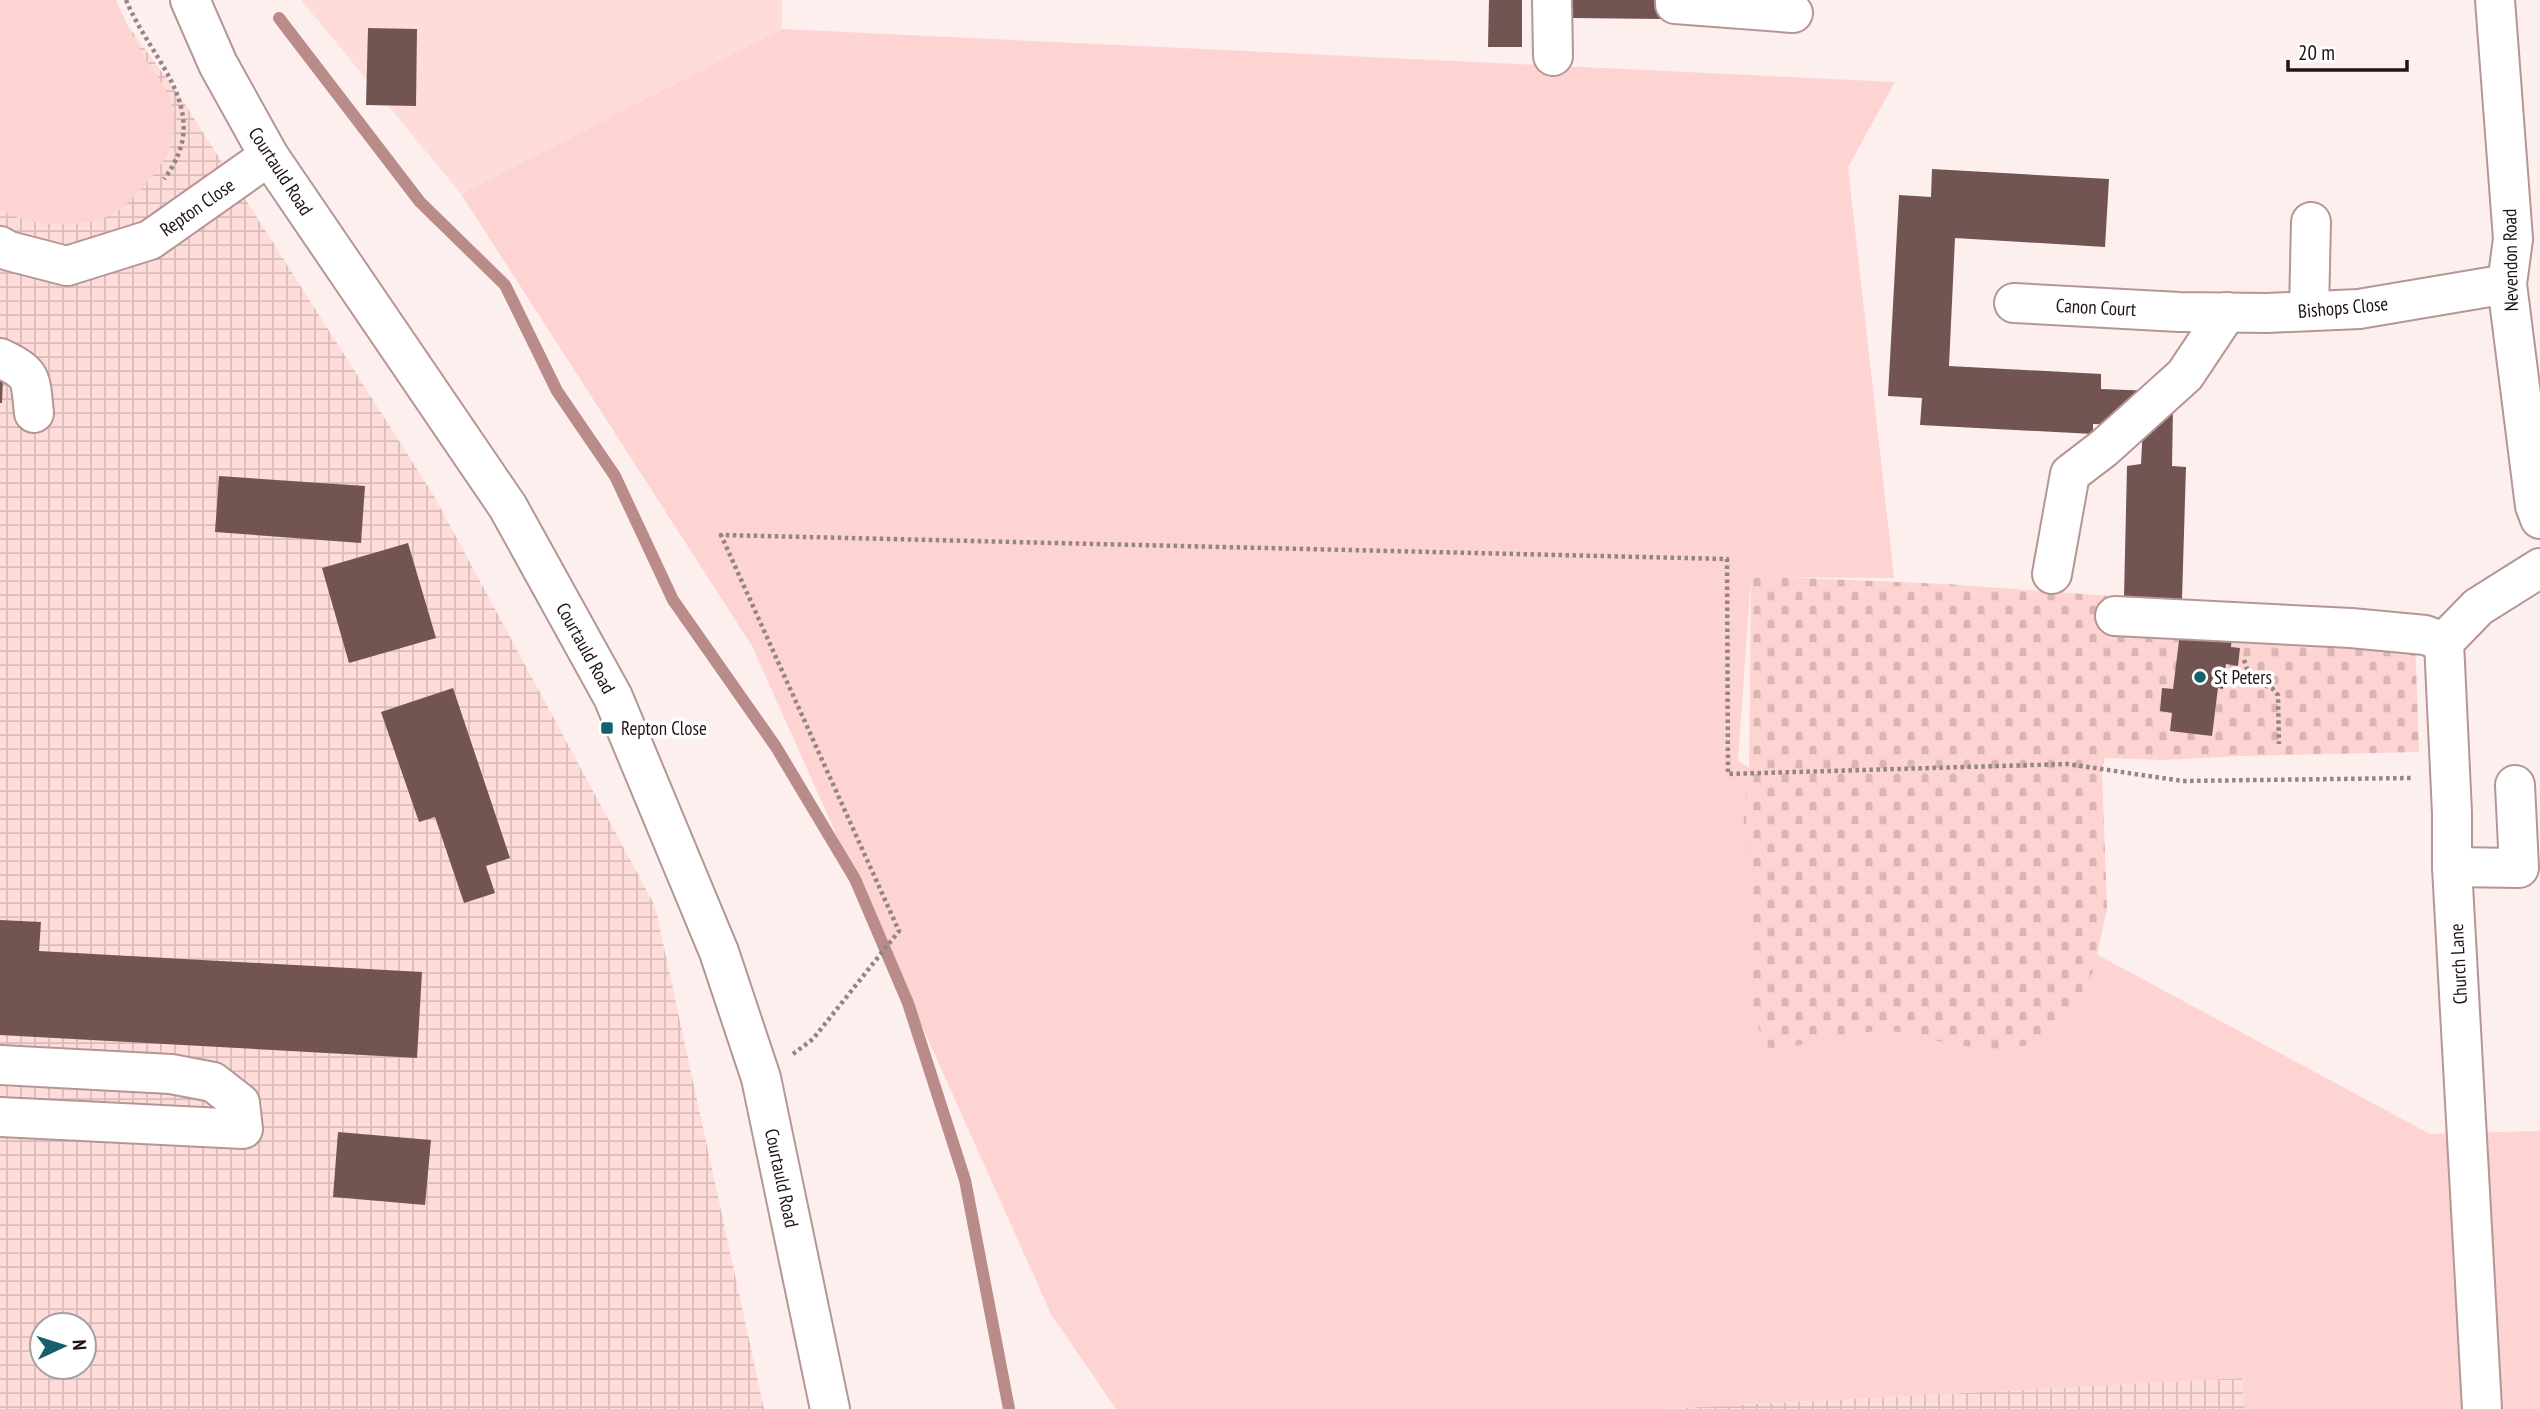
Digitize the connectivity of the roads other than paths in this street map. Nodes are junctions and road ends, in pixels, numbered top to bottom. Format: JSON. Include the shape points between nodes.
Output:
{"nodes":[{"id":1,"x":190,"y":0,"type":"edge"},
{"id":2,"x":1552,"y":0,"type":"edge"},
{"id":3,"x":1675,"y":0,"type":"edge"},
{"id":4,"x":2495,"y":0,"type":"edge"},
{"id":5,"x":1793,"y":13,"type":"dead end"},
{"id":6,"x":1553,"y":56,"type":"dead end"},
{"id":7,"x":269,"y":156,"type":"junction"},
{"id":8,"x":2311,"y":222,"type":"dead end"},
{"id":9,"x":1,"y":250,"type":"edge"},
{"id":10,"x":2507,"y":284,"type":"junction"},
{"id":11,"x":2014,"y":303,"type":"dead end"},
{"id":12,"x":2309,"y":311,"type":"junction"},
{"id":13,"x":2179,"y":312,"type":"joint"},
{"id":14,"x":2227,"y":312,"type":"junction"},
{"id":15,"x":0,"y":358,"type":"edge"},
{"id":16,"x":34,"y":413,"type":"dead end"},
{"id":17,"x":2540,"y":519,"type":"edge"},
{"id":18,"x":2540,"y":568,"type":"edge"},
{"id":19,"x":2052,"y":573,"type":"dead end"},
{"id":20,"x":2115,"y":616,"type":"dead end"},
{"id":21,"x":2444,"y":642,"type":"junction"},
{"id":22,"x":2515,"y":785,"type":"dead end"},
{"id":23,"x":2452,"y":867,"type":"junction"},
{"id":24,"x":0,"y":1065,"type":"edge"},
{"id":25,"x":0,"y":1118,"type":"edge"},
{"id":26,"x":830,"y":1409,"type":"edge"},
{"id":27,"x":2482,"y":1409,"type":"edge"}],
"edges":[{"from":1,"to":7,"type":"street","name":"Courtauld Road","via":[[218,64]]},
{"from":2,"to":6,"type":"street"},
{"from":3,"to":5,"type":"street","via":[[1675,4]]},
{"from":4,"to":10,"type":"street","name":"Nevendon Road","via":[[2513,239]]},
{"from":7,"to":9,"type":"street","name":"Repton Close","via":[[150,240],[66,266]]},
{"from":7,"to":26,"type":"street","name":"Courtauld Road","via":[[508,507],[613,697],[719,952],[761,1078]]},
{"from":8,"to":12,"type":"street"},
{"from":10,"to":12,"type":"street","name":"Bishops Close","via":[[2359,310]]},
{"from":10,"to":17,"type":"street","name":"Nevendon Road"},
{"from":11,"to":13,"type":"street","name":"Canon Court"},
{"from":12,"to":14,"type":"street","name":"Bishops Close"},
{"from":13,"to":14,"type":"street","name":"Bishops Close"},
{"from":14,"to":19,"type":"street","via":[[2185,375],[2070,474]]},
{"from":15,"to":16,"type":"street","via":[[22,369],[30,379]]},
{"from":18,"to":21,"type":"street","via":[[2478,607]]},
{"from":20,"to":21,"type":"street","via":[[2425,635]]},
{"from":21,"to":23,"type":"street","name":"Church Lane"},
{"from":22,"to":23,"type":"street","via":[[2519,868]]},
{"from":23,"to":27,"type":"street","name":"Church Lane"},
{"from":24,"to":25,"type":"street","via":[[171,1074],[214,1082],[240,1103],[243,1129]]}]}
